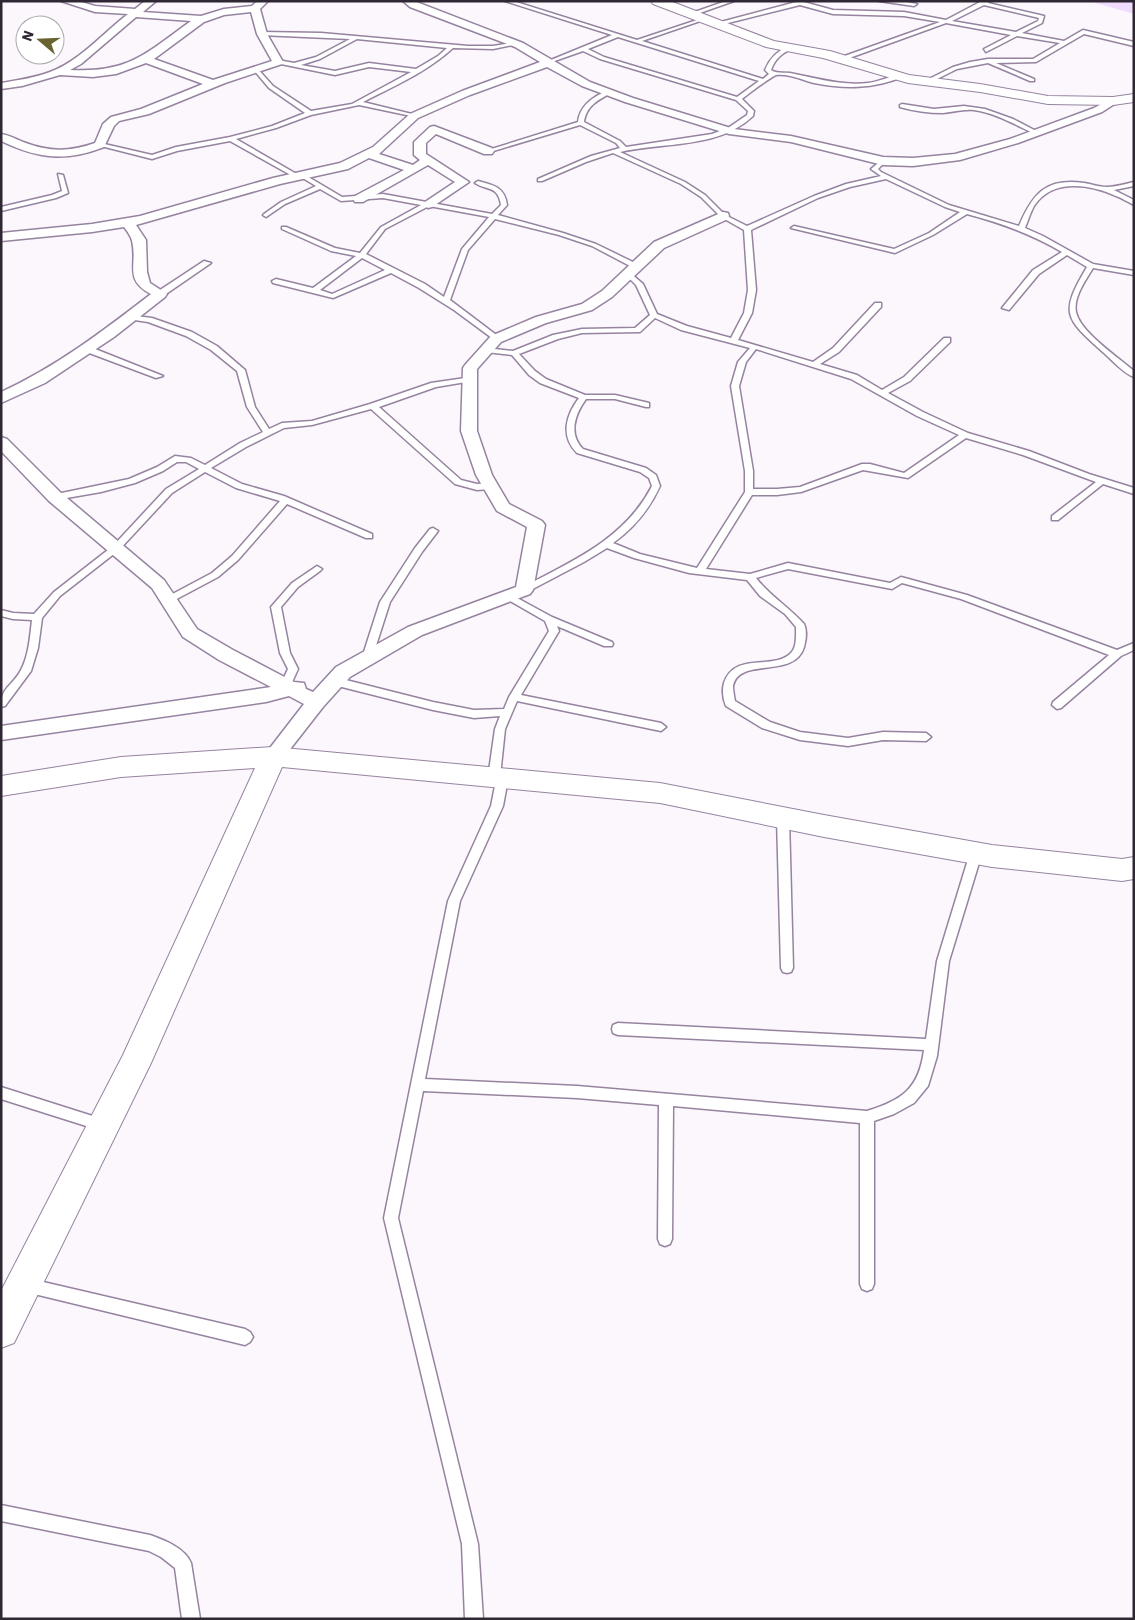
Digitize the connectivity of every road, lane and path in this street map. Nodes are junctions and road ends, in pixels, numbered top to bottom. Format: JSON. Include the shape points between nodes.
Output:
{"nodes":[{"id":1,"x":66,"y":1,"type":"edge"},
{"id":2,"x":150,"y":1,"type":"edge"},
{"id":3,"x":408,"y":1,"type":"edge"},
{"id":4,"x":507,"y":1,"type":"edge"},
{"id":5,"x":657,"y":1,"type":"edge"},
{"id":6,"x":732,"y":1,"type":"edge"},
{"id":7,"x":826,"y":1,"type":"edge"},
{"id":8,"x":881,"y":1,"type":"edge"},
{"id":9,"x":984,"y":2,"type":"edge"},
{"id":10,"x":914,"y":4,"type":"dead end"},
{"id":11,"x":259,"y":5,"type":"edge"},
{"id":12,"x":814,"y":7,"type":"junction"},
{"id":13,"x":135,"y":13,"type":"junction"},
{"id":14,"x":698,"y":16,"type":"junction"},
{"id":15,"x":204,"y":19,"type":"junction"},
{"id":16,"x":944,"y":22,"type":"junction"},
{"id":17,"x":720,"y":24,"type":"junction"},
{"id":18,"x":1020,"y":33,"type":"junction"},
{"id":19,"x":262,"y":34,"type":"junction"},
{"id":20,"x":618,"y":35,"type":"junction"},
{"id":21,"x":355,"y":38,"type":"junction"},
{"id":22,"x":638,"y":41,"type":"junction"},
{"id":23,"x":515,"y":43,"type":"junction"},
{"id":24,"x":1067,"y":43,"type":"junction"},
{"id":25,"x":1134,"y":44,"type":"edge"},
{"id":26,"x":452,"y":46,"type":"junction"},
{"id":27,"x":789,"y":48,"type":"junction"},
{"id":28,"x":584,"y":49,"type":"junction"},
{"id":29,"x":986,"y":50,"type":"dead end"},
{"id":30,"x":841,"y":59,"type":"junction"},
{"id":31,"x":146,"y":60,"type":"junction"},
{"id":32,"x":988,"y":61,"type":"junction"},
{"id":33,"x":278,"y":62,"type":"junction"},
{"id":34,"x":548,"y":63,"type":"junction"},
{"id":35,"x":294,"y":65,"type":"junction"},
{"id":36,"x":256,"y":69,"type":"junction"},
{"id":37,"x":417,"y":71,"type":"junction"},
{"id":38,"x":58,"y":72,"type":"junction"},
{"id":39,"x":773,"y":74,"type":"junction"},
{"id":40,"x":900,"y":76,"type":"junction"},
{"id":41,"x":1032,"y":80,"type":"dead end"},
{"id":42,"x":929,"y":81,"type":"junction"},
{"id":43,"x":765,"y":82,"type":"junction"},
{"id":44,"x":213,"y":84,"type":"junction"},
{"id":45,"x":1,"y":86,"type":"edge"},
{"id":46,"x":609,"y":92,"type":"junction"},
{"id":47,"x":1134,"y":98,"type":"edge"},
{"id":48,"x":738,"y":99,"type":"junction"},
{"id":49,"x":1113,"y":101,"type":"junction"},
{"id":50,"x":358,"y":102,"type":"junction"},
{"id":51,"x":902,"y":106,"type":"dead end"},
{"id":52,"x":310,"y":113,"type":"junction"},
{"id":53,"x":414,"y":116,"type":"junction"},
{"id":54,"x":581,"y":123,"type":"junction"},
{"id":55,"x":729,"y":130,"type":"junction"},
{"id":56,"x":1035,"y":132,"type":"junction"},
{"id":57,"x":1,"y":137,"type":"edge"},
{"id":58,"x":231,"y":139,"type":"junction"},
{"id":59,"x":100,"y":145,"type":"junction"},
{"id":60,"x":625,"y":149,"type":"junction"},
{"id":61,"x":488,"y":151,"type":"joint"},
{"id":62,"x":612,"y":151,"type":"junction"},
{"id":63,"x":368,"y":154,"type":"junction"},
{"id":64,"x":428,"y":160,"type":"junction"},
{"id":65,"x":883,"y":161,"type":"junction"},
{"id":66,"x":414,"y":169,"type":"junction"},
{"id":67,"x":60,"y":175,"type":"dead end"},
{"id":68,"x":300,"y":177,"type":"junction"},
{"id":69,"x":886,"y":177,"type":"junction"},
{"id":70,"x":540,"y":180,"type":"dead end"},
{"id":71,"x":478,"y":182,"type":"dead end"},
{"id":72,"x":1134,"y":184,"type":"edge"},
{"id":73,"x":320,"y":187,"type":"junction"},
{"id":74,"x":1108,"y":189,"type":"junction"},
{"id":75,"x":358,"y":199,"type":"junction"},
{"id":76,"x":1134,"y":203,"type":"edge"},
{"id":77,"x":428,"y":204,"type":"junction"},
{"id":78,"x":1,"y":209,"type":"edge"},
{"id":79,"x":966,"y":212,"type":"junction"},
{"id":80,"x":266,"y":215,"type":"dead end"},
{"id":81,"x":494,"y":216,"type":"junction"},
{"id":82,"x":723,"y":216,"type":"junction"},
{"id":83,"x":128,"y":222,"type":"junction"},
{"id":84,"x":284,"y":228,"type":"dead end"},
{"id":85,"x":794,"y":228,"type":"dead end"},
{"id":86,"x":746,"y":229,"type":"junction"},
{"id":87,"x":1022,"y":230,"type":"junction"},
{"id":88,"x":1,"y":237,"type":"edge"},
{"id":89,"x":1068,"y":252,"type":"junction"},
{"id":90,"x":362,"y":255,"type":"junction"},
{"id":91,"x":207,"y":263,"type":"dead end"},
{"id":92,"x":1091,"y":266,"type":"junction"},
{"id":93,"x":632,"y":269,"type":"junction"},
{"id":94,"x":391,"y":270,"type":"junction"},
{"id":95,"x":1134,"y":273,"type":"edge"},
{"id":96,"x":276,"y":281,"type":"dead end"},
{"id":97,"x":314,"y":291,"type":"junction"},
{"id":98,"x":160,"y":294,"type":"junction"},
{"id":99,"x":446,"y":301,"type":"junction"},
{"id":100,"x":878,"y":305,"type":"dead end"},
{"id":101,"x":1006,"y":308,"type":"dead end"},
{"id":102,"x":654,"y":315,"type":"junction"},
{"id":103,"x":131,"y":317,"type":"junction"},
{"id":104,"x":947,"y":340,"type":"dead end"},
{"id":105,"x":733,"y":341,"type":"junction"},
{"id":106,"x":491,"y":344,"type":"junction"},
{"id":107,"x":754,"y":347,"type":"junction"},
{"id":108,"x":87,"y":349,"type":"junction"},
{"id":109,"x":514,"y":353,"type":"junction"},
{"id":110,"x":813,"y":365,"type":"junction"},
{"id":111,"x":1134,"y":375,"type":"edge"},
{"id":112,"x":160,"y":376,"type":"dead end"},
{"id":113,"x":469,"y":380,"type":"junction"},
{"id":114,"x":882,"y":393,"type":"junction"},
{"id":115,"x":584,"y":397,"type":"junction"},
{"id":116,"x":1,"y":398,"type":"edge"},
{"id":117,"x":646,"y":405,"type":"dead end"},
{"id":118,"x":373,"y":406,"type":"junction"},
{"id":119,"x":268,"y":433,"type":"junction"},
{"id":120,"x":965,"y":435,"type":"junction"},
{"id":121,"x":1,"y":442,"type":"edge"},
{"id":122,"x":204,"y":468,"type":"junction"},
{"id":123,"x":1102,"y":481,"type":"junction"},
{"id":124,"x":490,"y":486,"type":"junction"},
{"id":125,"x":1134,"y":491,"type":"edge"},
{"id":126,"x":750,"y":492,"type":"junction"},
{"id":127,"x":55,"y":497,"type":"junction"},
{"id":128,"x":286,"y":500,"type":"junction"},
{"id":129,"x":1055,"y":518,"type":"dead end"},
{"id":130,"x":433,"y":531,"type":"dead end"},
{"id":131,"x":369,"y":536,"type":"dead end"},
{"id":132,"x":606,"y":544,"type":"junction"},
{"id":133,"x":116,"y":548,"type":"junction"},
{"id":134,"x":317,"y":569,"type":"dead end"},
{"id":135,"x":700,"y":571,"type":"junction"},
{"id":136,"x":750,"y":577,"type":"junction"},
{"id":137,"x":524,"y":590,"type":"junction"},
{"id":138,"x":508,"y":596,"type":"junction"},
{"id":139,"x":168,"y":600,"type":"junction"},
{"id":140,"x":1,"y":613,"type":"edge"},
{"id":141,"x":38,"y":617,"type":"junction"},
{"id":142,"x":549,"y":619,"type":"junction"},
{"id":143,"x":608,"y":644,"type":"dead end"},
{"id":144,"x":1134,"y":646,"type":"edge"},
{"id":145,"x":1118,"y":654,"type":"junction"},
{"id":146,"x":367,"y":658,"type":"junction"},
{"id":147,"x":334,"y":681,"type":"junction"},
{"id":148,"x":288,"y":687,"type":"junction"},
{"id":149,"x":514,"y":697,"type":"junction"},
{"id":150,"x":316,"y":702,"type":"junction"},
{"id":151,"x":1,"y":703,"type":"edge"},
{"id":152,"x":1057,"y":705,"type":"dead end"},
{"id":153,"x":508,"y":712,"type":"junction"},
{"id":154,"x":661,"y":727,"type":"dead end"},
{"id":155,"x":1,"y":733,"type":"edge"},
{"id":156,"x":926,"y":737,"type":"dead end"},
{"id":157,"x":273,"y":757,"type":"junction"},
{"id":158,"x":498,"y":778,"type":"junction"},
{"id":159,"x":1,"y":786,"type":"edge"},
{"id":160,"x":783,"y":818,"type":"junction"},
{"id":161,"x":976,"y":853,"type":"junction"},
{"id":162,"x":1134,"y":868,"type":"edge"},
{"id":163,"x":787,"y":968,"type":"dead end"},
{"id":164,"x":618,"y":1029,"type":"dead end"},
{"id":165,"x":931,"y":1045,"type":"junction"},
{"id":166,"x":418,"y":1085,"type":"junction"},
{"id":167,"x":1,"y":1093,"type":"edge"},
{"id":168,"x":666,"y":1100,"type":"junction"},
{"id":169,"x":867,"y":1117,"type":"junction"},
{"id":170,"x":104,"y":1126,"type":"junction"},
{"id":171,"x":665,"y":1239,"type":"dead end"},
{"id":172,"x":24,"y":1284,"type":"junction"},
{"id":173,"x":867,"y":1284,"type":"dead end"},
{"id":174,"x":1,"y":1330,"type":"edge"},
{"id":175,"x":245,"y":1337,"type":"dead end"},
{"id":176,"x":1,"y":1514,"type":"edge"},
{"id":177,"x":191,"y":1619,"type":"edge"},
{"id":178,"x":474,"y":1619,"type":"edge"}],
"edges":[{"from":1,"to":13,"type":"street","via":[[95,9]]},
{"from":2,"to":13,"type":"street"},
{"from":3,"to":23,"type":"street"},
{"from":4,"to":20,"type":"lane"},
{"from":5,"to":14,"type":"main road"},
{"from":6,"to":14,"type":"lane"},
{"from":7,"to":12,"type":"lane"},
{"from":8,"to":10,"type":"lane"},
{"from":9,"to":16,"type":"lane"},
{"from":9,"to":18,"type":"lane","via":[[1042,18]]},
{"from":11,"to":15,"type":"street"},
{"from":11,"to":19,"type":"street"},
{"from":12,"to":16,"type":"lane","via":[[833,12],[904,14]]},
{"from":12,"to":17,"type":"lane","via":[[795,4]]},
{"from":13,"to":15,"type":"street"},
{"from":13,"to":38,"type":"street","via":[[77,62]]},
{"from":14,"to":17,"type":"main road"},
{"from":14,"to":22,"type":"lane"},
{"from":15,"to":31,"type":"street"},
{"from":16,"to":18,"type":"lane"},
{"from":16,"to":30,"type":"lane"},
{"from":17,"to":27,"type":"main road"},
{"from":18,"to":24,"type":"lane"},
{"from":18,"to":29,"type":"lane"},
{"from":19,"to":21,"type":"lane","via":[[297,33]]},
{"from":19,"to":33,"type":"street"},
{"from":20,"to":22,"type":"lane"},
{"from":20,"to":28,"type":"lane"},
{"from":21,"to":26,"type":"lane"},
{"from":21,"to":35,"type":"lane","via":[[318,58]]},
{"from":22,"to":43,"type":"lane"},
{"from":23,"to":26,"type":"lane","via":[[502,47]]},
{"from":23,"to":34,"type":"street"},
{"from":24,"to":25,"type":"lane","via":[[1083,32]]},
{"from":24,"to":32,"type":"lane","via":[[1032,62]]},
{"from":26,"to":37,"type":"lane"},
{"from":27,"to":30,"type":"main road"},
{"from":27,"to":39,"type":"lane","via":[[776,54],[771,62],[768,70]]},
{"from":28,"to":34,"type":"lane"},
{"from":28,"to":48,"type":"lane","via":[[602,58]]},
{"from":30,"to":40,"type":"main road"},
{"from":31,"to":38,"type":"street","via":[[99,74]]},
{"from":31,"to":44,"type":"street"},
{"from":32,"to":41,"type":"lane"},
{"from":32,"to":42,"type":"lane","via":[[955,68]]},
{"from":33,"to":35,"type":"lane"},
{"from":33,"to":36,"type":"street"},
{"from":34,"to":46,"type":"street","via":[[586,84]]},
{"from":34,"to":53,"type":"street"},
{"from":35,"to":37,"type":"lane","via":[[335,73],[369,65]]},
{"from":36,"to":44,"type":"street"},
{"from":36,"to":52,"type":"lane","via":[[271,87]]},
{"from":37,"to":50,"type":"lane"},
{"from":38,"to":45,"type":"street"},
{"from":39,"to":40,"type":"lane","via":[[785,73],[856,87],[882,84]]},
{"from":39,"to":43,"type":"lane"},
{"from":40,"to":42,"type":"main road"},
{"from":42,"to":49,"type":"main road","via":[[1048,100]]},
{"from":43,"to":48,"type":"lane"},
{"from":44,"to":59,"type":"street","via":[[145,112],[115,119],[109,124]]},
{"from":46,"to":54,"type":"lane","via":[[588,105],[581,115]]},
{"from":46,"to":55,"type":"street"},
{"from":47,"to":49,"type":"main road"},
{"from":48,"to":55,"type":"lane","via":[[750,111],[750,116]]},
{"from":49,"to":56,"type":"street","via":[[1098,110]]},
{"from":50,"to":52,"type":"lane"},
{"from":50,"to":53,"type":"lane"},
{"from":51,"to":56,"type":"lane","via":[[927,111],[976,109],[1009,119]]},
{"from":52,"to":58,"type":"lane"},
{"from":53,"to":63,"type":"street","via":[[378,150]]},
{"from":54,"to":60,"type":"lane"},
{"from":54,"to":61,"type":"lane"},
{"from":55,"to":60,"type":"lane","via":[[689,140]]},
{"from":55,"to":65,"type":"street","via":[[791,138]]},
{"from":56,"to":65,"type":"street","via":[[956,157],[913,162]]},
{"from":57,"to":59,"type":"street","via":[[54,153],[80,152]]},
{"from":58,"to":59,"type":"lane","via":[[152,157]]},
{"from":58,"to":68,"type":"lane"},
{"from":60,"to":62,"type":"lane"},
{"from":61,"to":64,"type":"street","via":[[434,129],[420,142],[420,155]]},
{"from":62,"to":70,"type":"lane"},
{"from":62,"to":82,"type":"lane","via":[[683,183],[703,196]]},
{"from":63,"to":66,"type":"street"},
{"from":63,"to":68,"type":"street","via":[[344,166]]},
{"from":64,"to":66,"type":"street"},
{"from":64,"to":77,"type":"street","via":[[463,182]]},
{"from":65,"to":69,"type":"lane","via":[[874,169]]},
{"from":66,"to":75,"type":"street"},
{"from":67,"to":78,"type":"lane","via":[[66,192]]},
{"from":68,"to":73,"type":"lane"},
{"from":68,"to":83,"type":"street"},
{"from":69,"to":79,"type":"lane"},
{"from":69,"to":86,"type":"lane","via":[[848,185]]},
{"from":71,"to":81,"type":"lane","via":[[500,190],[503,195],[504,205]]},
{"from":72,"to":74,"type":"lane"},
{"from":73,"to":75,"type":"lane","via":[[341,199]]},
{"from":73,"to":80,"type":"lane","via":[[282,203]]},
{"from":74,"to":76,"type":"lane"},
{"from":74,"to":87,"type":"lane","via":[[1059,183],[1048,188],[1031,205]]},
{"from":75,"to":77,"type":"lane","via":[[376,196]]},
{"from":77,"to":81,"type":"lane"},
{"from":77,"to":90,"type":"lane","via":[[383,228]]},
{"from":79,"to":85,"type":"lane","via":[[895,251]]},
{"from":79,"to":87,"type":"lane"},
{"from":81,"to":93,"type":"lane","via":[[594,246]]},
{"from":81,"to":99,"type":"lane","via":[[464,249]]},
{"from":82,"to":86,"type":"lane"},
{"from":82,"to":93,"type":"street","via":[[659,245]]},
{"from":83,"to":88,"type":"street"},
{"from":83,"to":98,"type":"street","via":[[139,240],[140,272],[144,285]]},
{"from":84,"to":90,"type":"lane","via":[[333,250]]},
{"from":86,"to":105,"type":"lane","via":[[752,290],[748,313]]},
{"from":87,"to":89,"type":"lane"},
{"from":89,"to":92,"type":"lane"},
{"from":89,"to":101,"type":"lane","via":[[1036,272]]},
{"from":90,"to":94,"type":"lane"},
{"from":90,"to":97,"type":"lane"},
{"from":91,"to":98,"type":"lane"},
{"from":92,"to":95,"type":"lane"},
{"from":92,"to":111,"type":"lane","via":[[1076,291],[1072,311],[1080,328]]},
{"from":93,"to":102,"type":"lane"},
{"from":93,"to":106,"type":"street","via":[[607,294],[587,307],[541,320]]},
{"from":94,"to":97,"type":"lane","via":[[333,296]]},
{"from":94,"to":99,"type":"lane"},
{"from":96,"to":97,"type":"lane"},
{"from":98,"to":103,"type":"street"},
{"from":99,"to":106,"type":"lane"},
{"from":100,"to":110,"type":"lane","via":[[836,350]]},
{"from":102,"to":105,"type":"lane","via":[[684,328]]},
{"from":102,"to":109,"type":"lane","via":[[637,330],[582,331]]},
{"from":103,"to":108,"type":"street"},
{"from":103,"to":119,"type":"lane","via":[[189,334],[214,348],[241,370],[251,407]]},
{"from":104,"to":114,"type":"lane","via":[[907,379]]},
{"from":105,"to":107,"type":"lane"},
{"from":106,"to":109,"type":"lane"},
{"from":106,"to":113,"type":"street","via":[[470,368]]},
{"from":107,"to":110,"type":"lane"},
{"from":107,"to":126,"type":"lane","via":[[742,362],[735,386]]},
{"from":108,"to":112,"type":"lane"},
{"from":108,"to":116,"type":"street","via":[[40,380]]},
{"from":109,"to":115,"type":"lane","via":[[543,381]]},
{"from":110,"to":114,"type":"lane","via":[[854,377]]},
{"from":113,"to":118,"type":"lane","via":[[434,385]]},
{"from":113,"to":124,"type":"street","via":[[469,431]]},
{"from":114,"to":120,"type":"lane"},
{"from":115,"to":117,"type":"lane","via":[[615,397]]},
{"from":115,"to":132,"type":"lane","via":[[573,412],[571,436],[574,446],[580,451],[643,470],[653,477],[656,486],[638,518]]},
{"from":118,"to":119,"type":"lane","via":[[312,423],[282,426]]},
{"from":118,"to":124,"type":"lane","via":[[458,482]]},
{"from":119,"to":122,"type":"lane"},
{"from":120,"to":123,"type":"lane"},
{"from":120,"to":126,"type":"lane","via":[[905,476],[862,467],[801,489]]},
{"from":121,"to":127,"type":"street"},
{"from":122,"to":127,"type":"lane","via":[[188,460],[174,459],[132,481]]},
{"from":122,"to":128,"type":"lane","via":[[238,486]]},
{"from":122,"to":133,"type":"lane","via":[[168,491]]},
{"from":123,"to":125,"type":"lane"},
{"from":123,"to":129,"type":"lane"},
{"from":124,"to":137,"type":"street","via":[[503,507],[536,525]]},
{"from":126,"to":135,"type":"lane"},
{"from":127,"to":133,"type":"street"},
{"from":128,"to":131,"type":"lane"},
{"from":128,"to":139,"type":"lane","via":[[236,558],[215,575]]},
{"from":130,"to":146,"type":"lane","via":[[385,602]]},
{"from":132,"to":135,"type":"lane","via":[[636,556]]},
{"from":132,"to":137,"type":"lane"},
{"from":133,"to":139,"type":"street","via":[[158,584]]},
{"from":133,"to":141,"type":"lane","via":[[58,594]]},
{"from":134,"to":148,"type":"lane","via":[[296,585],[276,607],[285,653],[293,669]]},
{"from":135,"to":136,"type":"lane"},
{"from":136,"to":145,"type":"lane","via":[[788,566],[892,586],[901,580],[964,597]]},
{"from":136,"to":156,"type":"lane","via":[[763,594],[801,626],[801,640],[795,656],[786,663],[754,665],[739,671],[731,679],[727,692],[730,703],[766,725],[800,736],[848,742],[883,736]]},
{"from":137,"to":138,"type":"street"},
{"from":138,"to":142,"type":"lane"},
{"from":138,"to":146,"type":"street","via":[[415,631]]},
{"from":139,"to":148,"type":"street","via":[[190,633]]},
{"from":140,"to":141,"type":"lane"},
{"from":141,"to":151,"type":"lane","via":[[26,671]]},
{"from":142,"to":143,"type":"lane"},
{"from":142,"to":149,"type":"lane","via":[[554,631]]},
{"from":144,"to":145,"type":"lane"},
{"from":145,"to":152,"type":"lane"},
{"from":146,"to":147,"type":"street"},
{"from":147,"to":148,"type":"street"},
{"from":147,"to":150,"type":"street"},
{"from":147,"to":153,"type":"lane","via":[[474,714]]},
{"from":148,"to":150,"type":"street"},
{"from":148,"to":155,"type":"street","via":[[266,695]]},
{"from":149,"to":153,"type":"lane"},
{"from":149,"to":154,"type":"lane"},
{"from":150,"to":157,"type":"street"},
{"from":153,"to":158,"type":"lane","via":[[500,729]]},
{"from":157,"to":158,"type":"main road"},
{"from":157,"to":159,"type":"main road","via":[[121,767]]},
{"from":157,"to":170,"type":"main road"},
{"from":158,"to":160,"type":"main road","via":[[660,793]]},
{"from":158,"to":166,"type":"lane","via":[[497,806],[454,901]]},
{"from":160,"to":161,"type":"main road"},
{"from":160,"to":163,"type":"lane"},
{"from":161,"to":162,"type":"main road","via":[[1122,870]]},
{"from":161,"to":165,"type":"lane","via":[[942,961]]},
{"from":164,"to":165,"type":"lane"},
{"from":165,"to":169,"type":"lane","via":[[921,1086],[909,1100]]},
{"from":166,"to":168,"type":"lane","via":[[577,1092]]},
{"from":166,"to":178,"type":"lane","via":[[391,1218],[470,1544]]},
{"from":167,"to":170,"type":"lane"},
{"from":168,"to":169,"type":"lane"},
{"from":168,"to":171,"type":"lane"},
{"from":169,"to":173,"type":"lane"},
{"from":170,"to":172,"type":"main road"},
{"from":172,"to":174,"type":"main road"},
{"from":172,"to":175,"type":"lane"},
{"from":176,"to":177,"type":"lane","via":[[150,1543],[167,1550],[183,1563]]}]}
